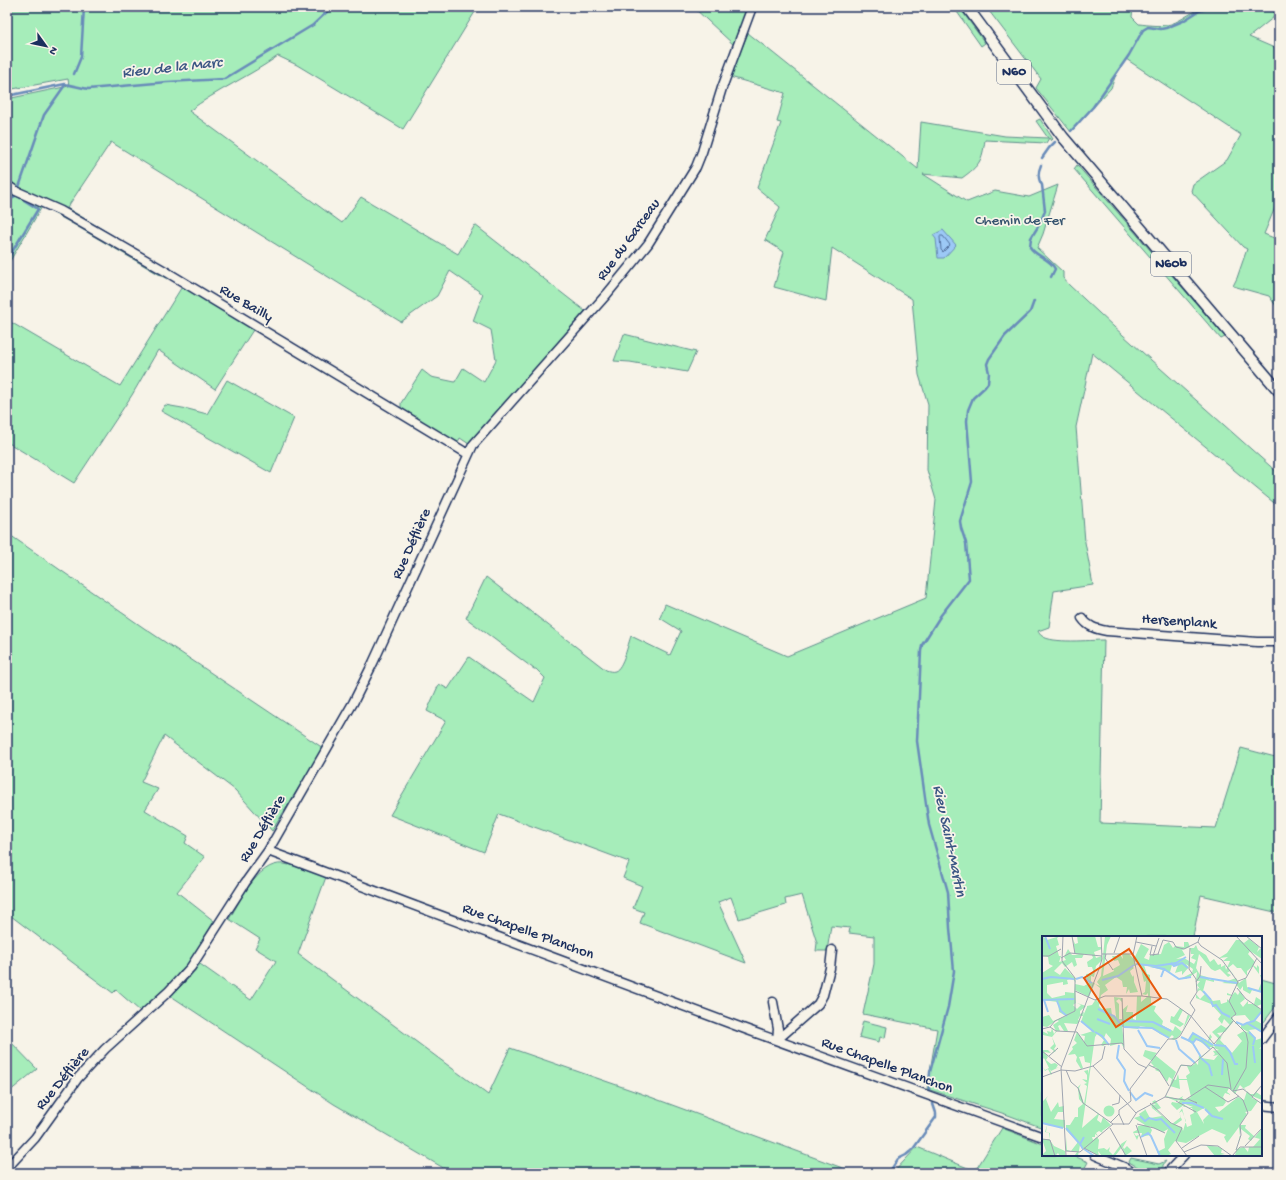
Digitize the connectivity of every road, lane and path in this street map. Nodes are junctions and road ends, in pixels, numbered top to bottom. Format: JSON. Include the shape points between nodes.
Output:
{"nodes":[{"id":1,"x":752,"y":7,"type":"edge"},
{"id":2,"x":967,"y":7,"type":"edge"},
{"id":3,"x":1063,"y":137,"type":"joint"},
{"id":4,"x":7,"y":185,"type":"edge"},
{"id":5,"x":1279,"y":391,"type":"edge"},
{"id":6,"x":468,"y":454,"type":"junction"},
{"id":7,"x":1082,"y":618,"type":"dead end"},
{"id":8,"x":1279,"y":642,"type":"edge"},
{"id":9,"x":268,"y":851,"type":"junction"},
{"id":10,"x":832,"y":950,"type":"dead end"},
{"id":11,"x":773,"y":1002,"type":"dead end"},
{"id":12,"x":1279,"y":1016,"type":"edge"},
{"id":13,"x":1262,"y":1039,"type":"edge"},
{"id":14,"x":777,"y":1040,"type":"junction"},
{"id":15,"x":1262,"y":1105,"type":"edge"},
{"id":16,"x":1279,"y":1107,"type":"edge"},
{"id":17,"x":1042,"y":1137,"type":"edge"},
{"id":18,"x":1097,"y":1156,"type":"edge"},
{"id":19,"x":1183,"y":1156,"type":"edge"},
{"id":20,"x":7,"y":1168,"type":"edge"},
{"id":21,"x":1133,"y":1173,"type":"edge"},
{"id":22,"x":1167,"y":1173,"type":"edge"}],
"edges":[{"from":1,"to":6,"type":"street","name":"Rue du Garceau","via":[[696,167],[648,244],[478,439]]},
{"from":2,"to":3,"type":"main road","number":"N60"},
{"from":3,"to":5,"type":"main road","number":"N60b"},
{"from":4,"to":6,"type":"street","name":"Rue Bailly","via":[[61,211],[132,252]]},
{"from":6,"to":9,"type":"street","name":"Rue Déflière","via":[[353,703]]},
{"from":7,"to":8,"type":"street","name":"Hersenplank","via":[[1086,624],[1107,631]]},
{"from":9,"to":14,"type":"street","name":"Rue Chapelle Planchon"},
{"from":9,"to":20,"type":"street","name":"Rue Déflière","via":[[191,967],[78,1078],[34,1138]]},
{"from":10,"to":14,"type":"street","via":[[830,968],[818,1004]]},
{"from":11,"to":14,"type":"street","via":[[778,1029]]},
{"from":12,"to":13,"type":"street"},
{"from":14,"to":17,"type":"street","name":"Rue Chapelle Planchon"},
{"from":15,"to":16,"type":"street"},
{"from":18,"to":21,"type":"street"},
{"from":19,"to":22,"type":"street"}]}
